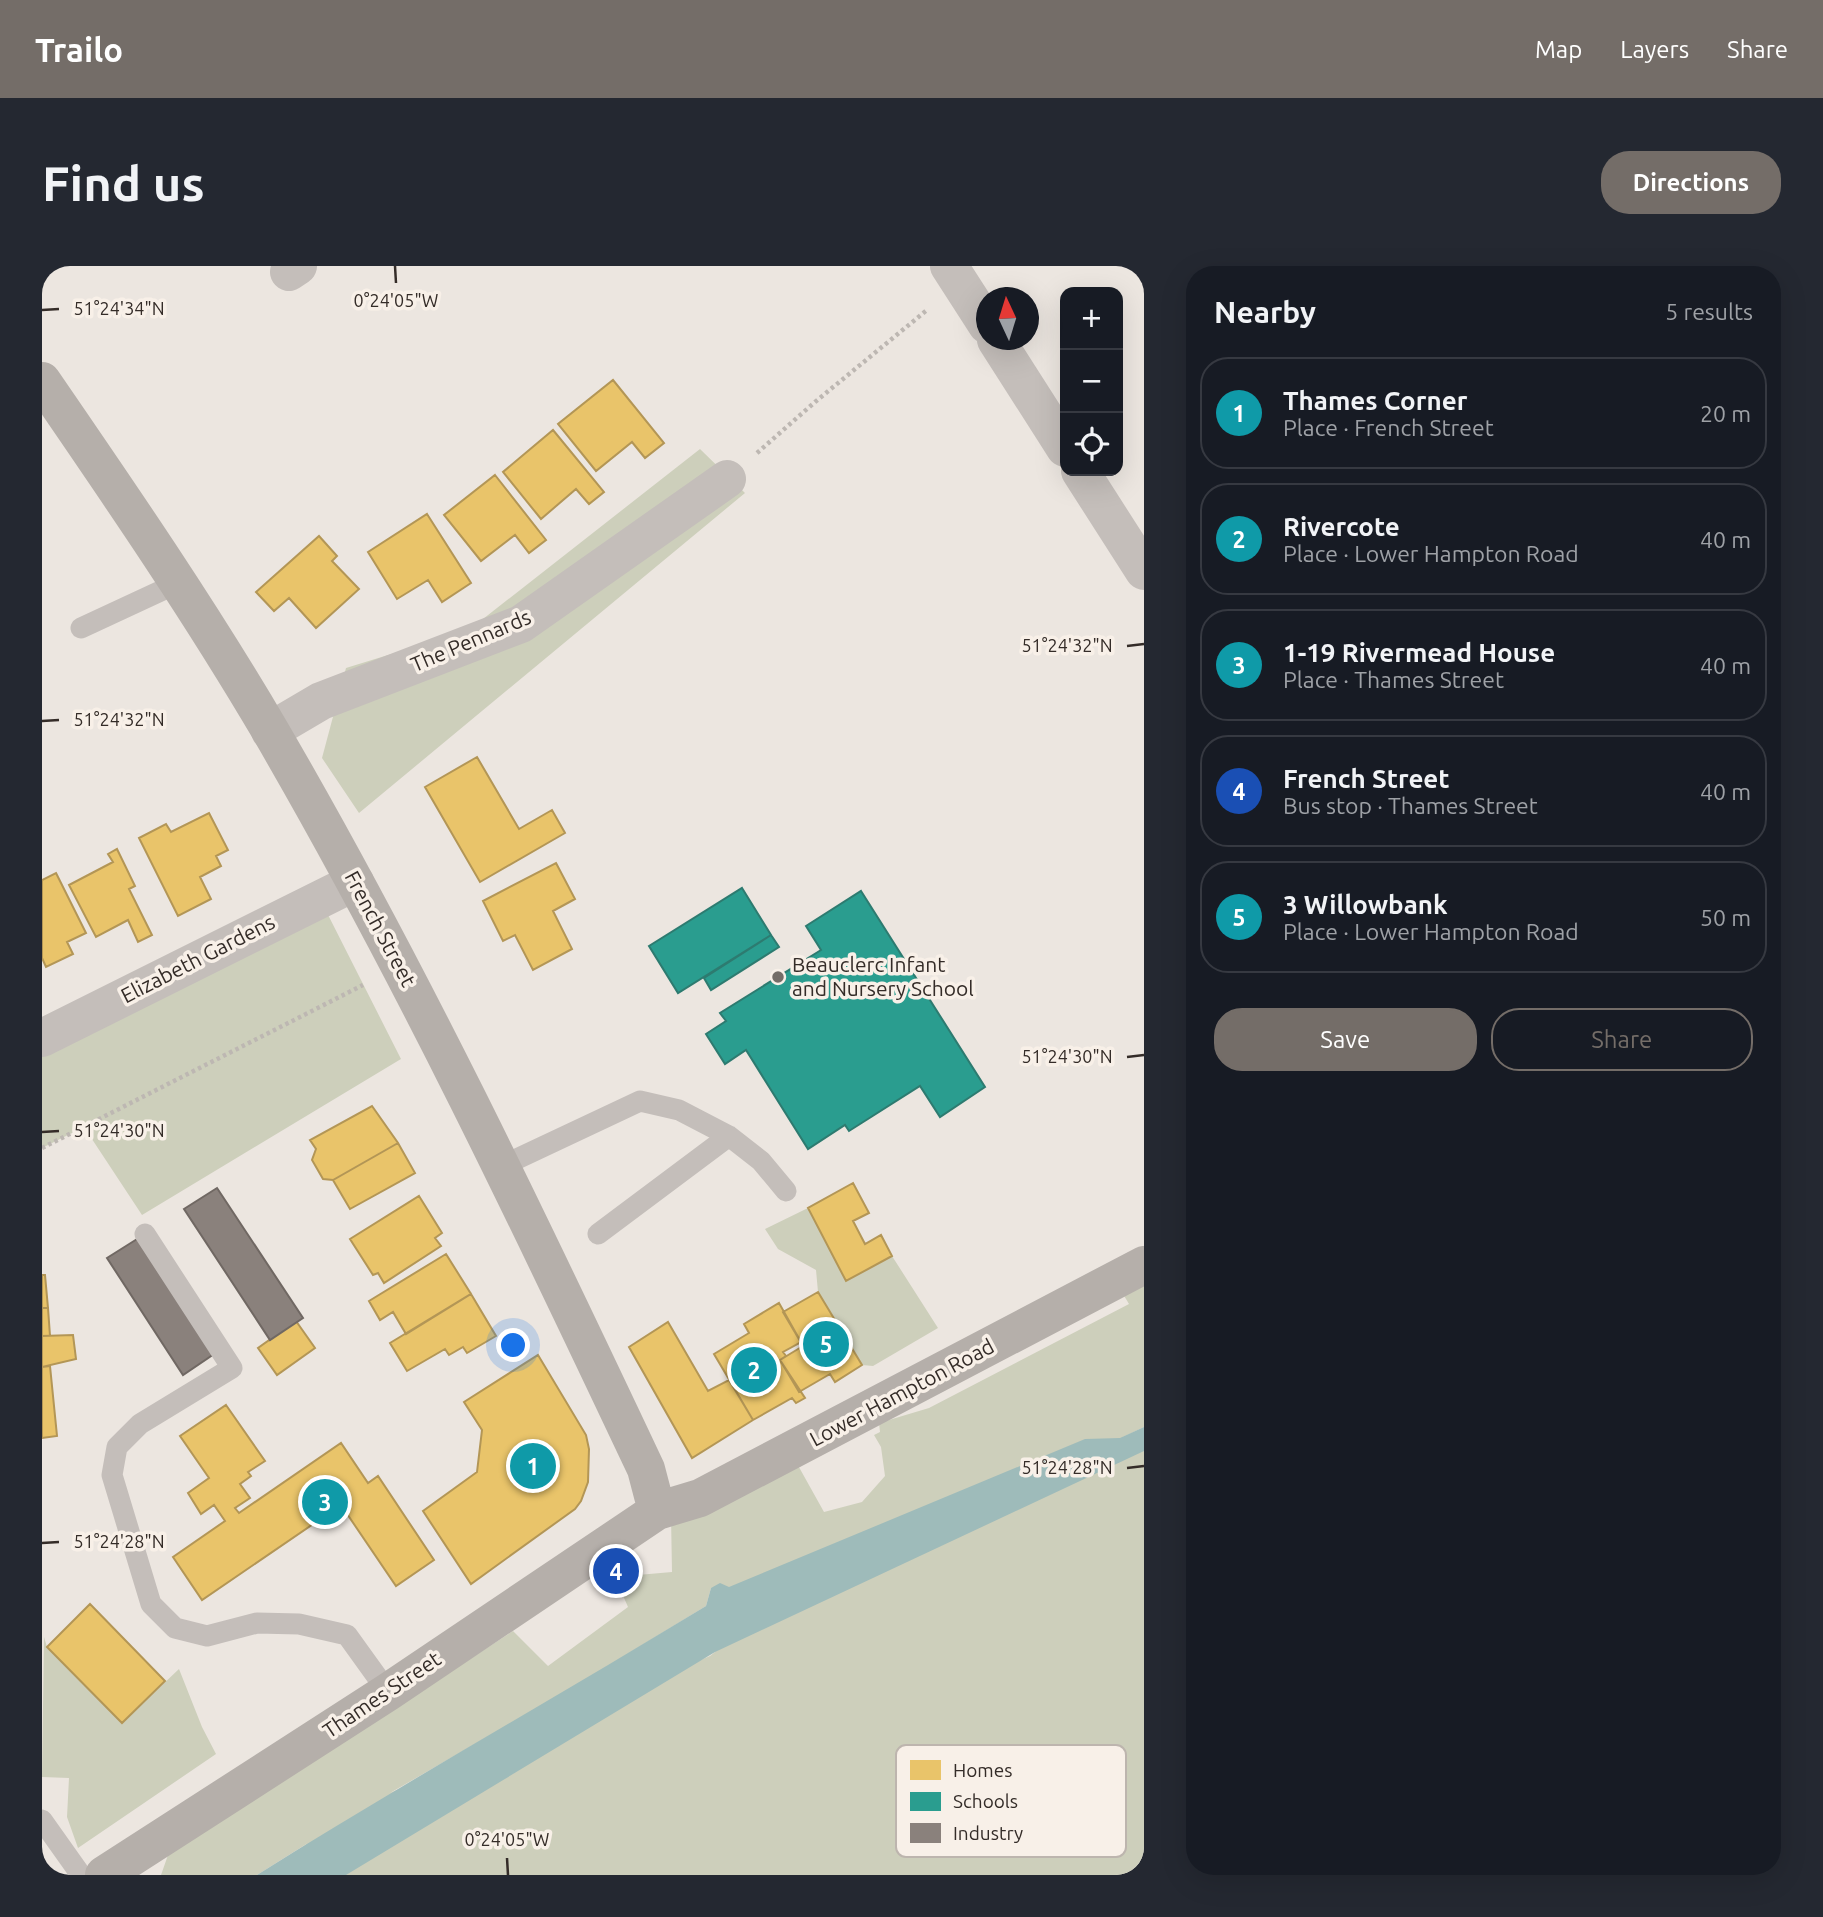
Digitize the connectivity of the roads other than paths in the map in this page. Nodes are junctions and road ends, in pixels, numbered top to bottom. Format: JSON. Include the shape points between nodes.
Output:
{"nodes":[{"id":1,"x":954,"y":274,"type":"edge"},
{"id":2,"x":976,"y":309,"type":"edge"},
{"id":3,"x":1002,"y":350,"type":"edge"},
{"id":4,"x":42,"y":381,"type":"edge"},
{"id":5,"x":1060,"y":440,"type":"edge"},
{"id":6,"x":1083,"y":476,"type":"edge"},
{"id":7,"x":727,"y":479,"type":"road end"},
{"id":8,"x":1144,"y":571,"type":"edge"},
{"id":9,"x":180,"y":582,"type":"junction"},
{"id":10,"x":81,"y":628,"type":"dead end"},
{"id":11,"x":270,"y":731,"type":"junction"},
{"id":12,"x":355,"y":882,"type":"junction"},
{"id":13,"x":42,"y":1038,"type":"edge"},
{"id":14,"x":729,"y":1136,"type":"junction"},
{"id":15,"x":502,"y":1166,"type":"junction"},
{"id":16,"x":786,"y":1191,"type":"dead end"},
{"id":17,"x":145,"y":1234,"type":"dead end"},
{"id":18,"x":598,"y":1234,"type":"dead end"},
{"id":19,"x":1144,"y":1265,"type":"edge"},
{"id":20,"x":657,"y":1511,"type":"junction"},
{"id":21,"x":388,"y":1692,"type":"junction"},
{"id":22,"x":42,"y":1820,"type":"edge"},
{"id":23,"x":82,"y":1875,"type":"edge"},
{"id":24,"x":104,"y":1875,"type":"edge"}],
"edges":[{"from":1,"to":2,"type":"street"},
{"from":3,"to":5,"type":"street"},
{"from":4,"to":9,"type":"street","name":"French Street"},
{"from":6,"to":8,"type":"street"},
{"from":7,"to":11,"type":"street","name":"The Pennards","via":[[521,624],[321,701]]},
{"from":9,"to":10,"type":"lane"},
{"from":9,"to":11,"type":"street","name":"French Street"},
{"from":11,"to":12,"type":"street","name":"French Street"},
{"from":12,"to":13,"type":"street","name":"Elizabeth Gardens"},
{"from":12,"to":15,"type":"street","name":"French Street"},
{"from":14,"to":15,"type":"lane","via":[[679,1110],[640,1101]]},
{"from":14,"to":16,"type":"lane","via":[[761,1161]]},
{"from":14,"to":18,"type":"lane"},
{"from":15,"to":20,"type":"street","name":"French Street","via":[[646,1469]]},
{"from":17,"to":21,"type":"lane","via":[[232,1368],[140,1424],[117,1447],[112,1475],[151,1604],[175,1628],[207,1636],[257,1623],[299,1624],[346,1635]]},
{"from":19,"to":20,"type":"street","name":"Lower Hampton Road","via":[[700,1498]]},
{"from":20,"to":21,"type":"street","name":"Thames Street"},
{"from":21,"to":24,"type":"street","name":"Thames Street"},
{"from":22,"to":23,"type":"lane"}]}
